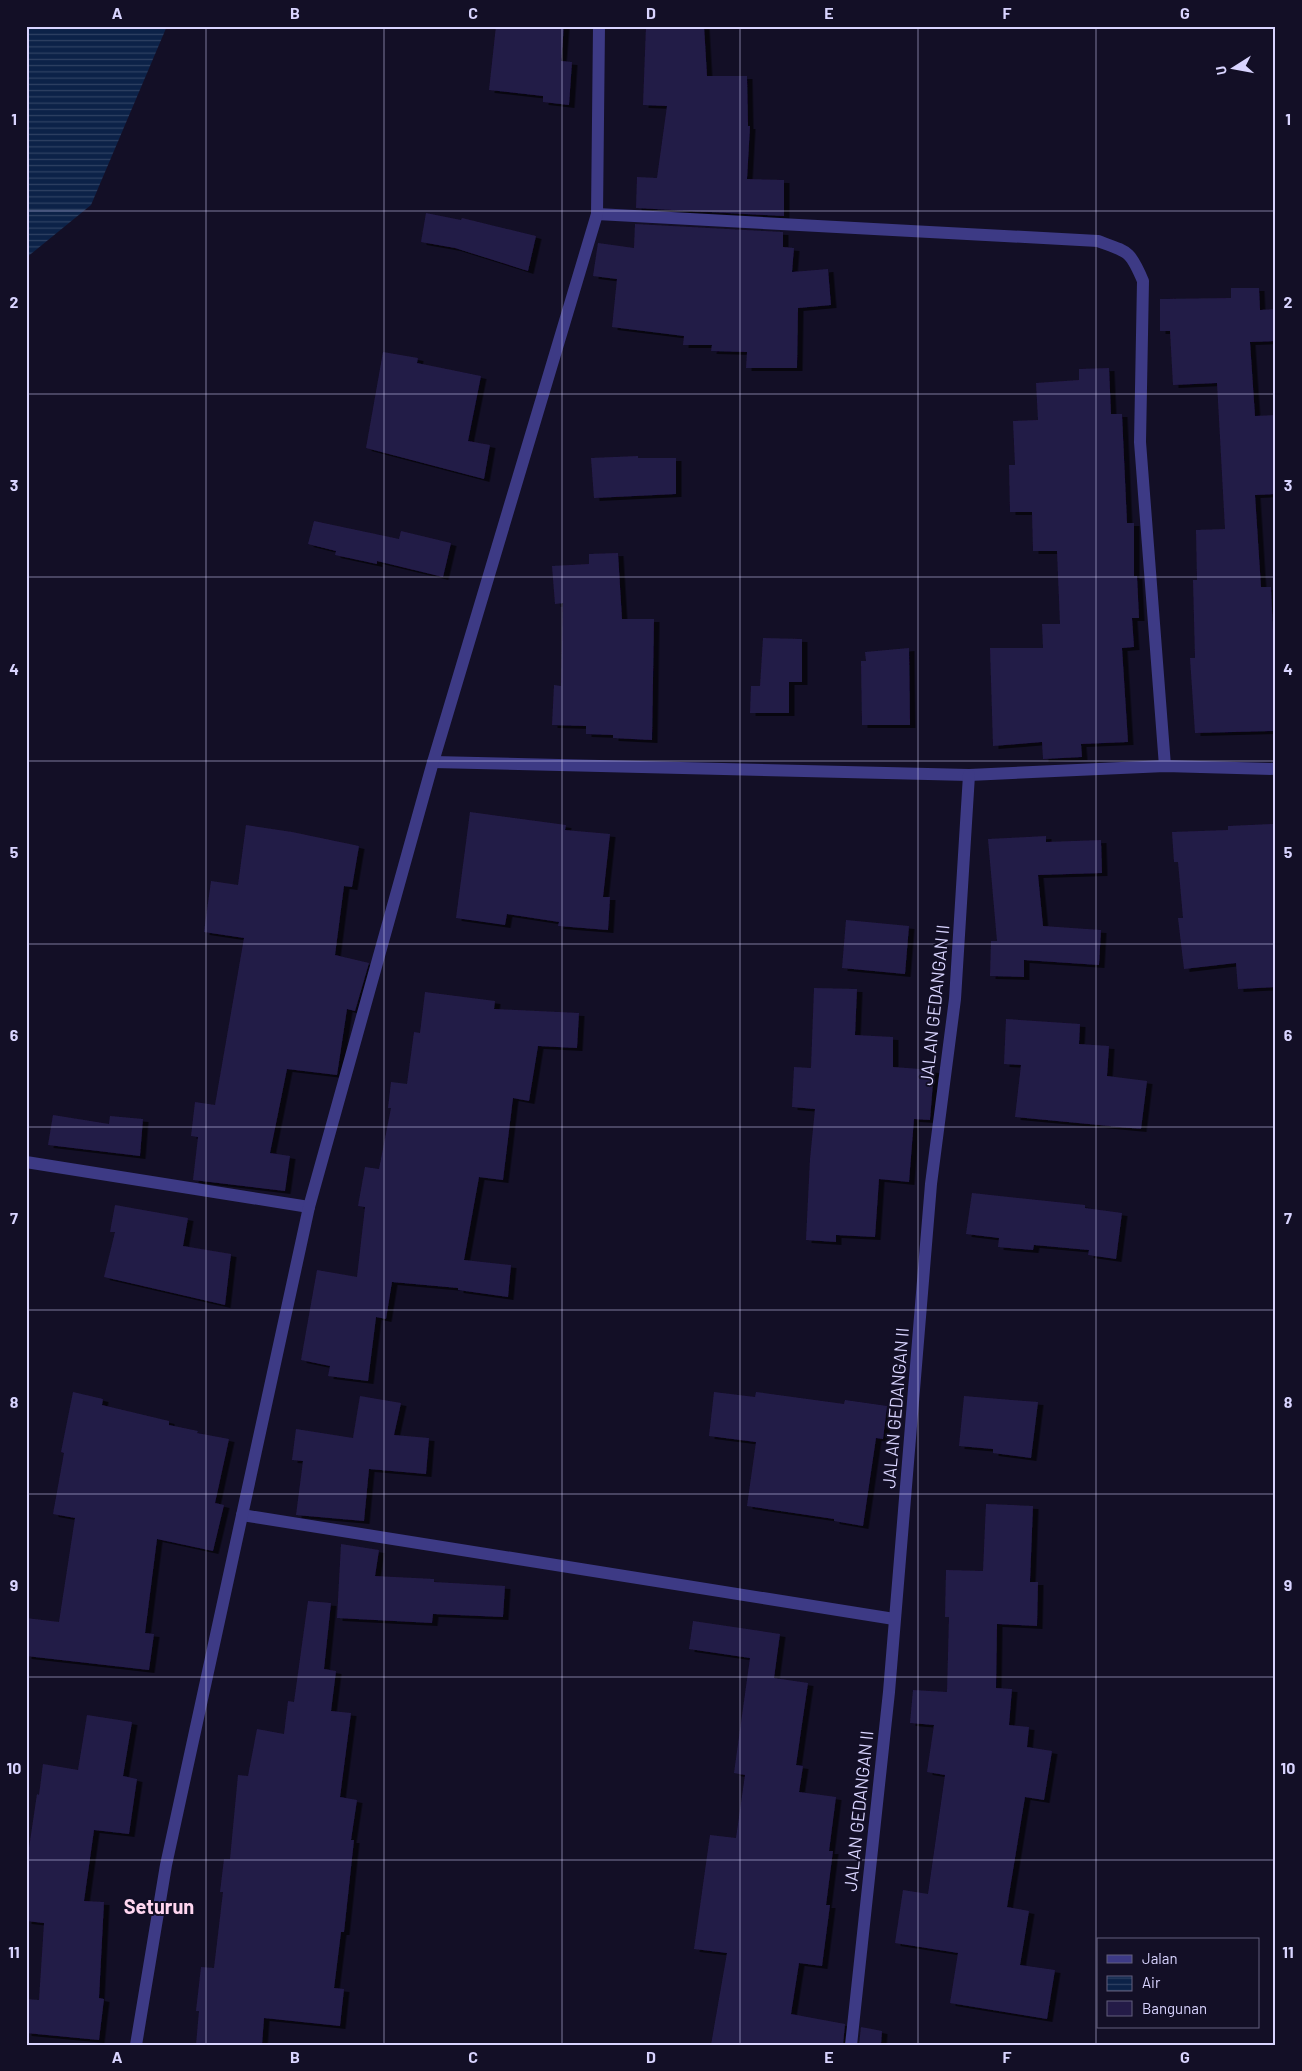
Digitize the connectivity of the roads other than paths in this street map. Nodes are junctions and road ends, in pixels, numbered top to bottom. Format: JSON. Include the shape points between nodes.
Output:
{"nodes":[{"id":1,"x":599,"y":26,"type":"edge"},
{"id":2,"x":597,"y":214,"type":"junction"},
{"id":3,"x":434,"y":762,"type":"junction"},
{"id":4,"x":1165,"y":766,"type":"junction"},
{"id":5,"x":1276,"y":770,"type":"edge"},
{"id":6,"x":970,"y":775,"type":"junction"},
{"id":7,"x":26,"y":1162,"type":"edge"},
{"id":8,"x":309,"y":1207,"type":"junction"},
{"id":9,"x":242,"y":1515,"type":"junction"},
{"id":10,"x":894,"y":1619,"type":"junction"},
{"id":11,"x":136,"y":2045,"type":"edge"},
{"id":12,"x":851,"y":2045,"type":"edge"}],
"edges":[{"from":1,"to":2,"type":"street"},
{"from":2,"to":3,"type":"street"},
{"from":2,"to":4,"type":"street","via":[[1098,240],[1133,258],[1142,281],[1140,442]]},
{"from":3,"to":6,"type":"street"},
{"from":3,"to":8,"type":"street"},
{"from":4,"to":5,"type":"street"},
{"from":4,"to":6,"type":"street"},
{"from":6,"to":10,"type":"street","name":"JALAN GEDANGAN II","via":[[955,999],[931,1184]]},
{"from":7,"to":8,"type":"street"},
{"from":8,"to":9,"type":"street"},
{"from":9,"to":10,"type":"street"},
{"from":9,"to":11,"type":"street","via":[[166,1865]]},
{"from":10,"to":12,"type":"street","name":"JALAN GEDANGAN II"}]}
